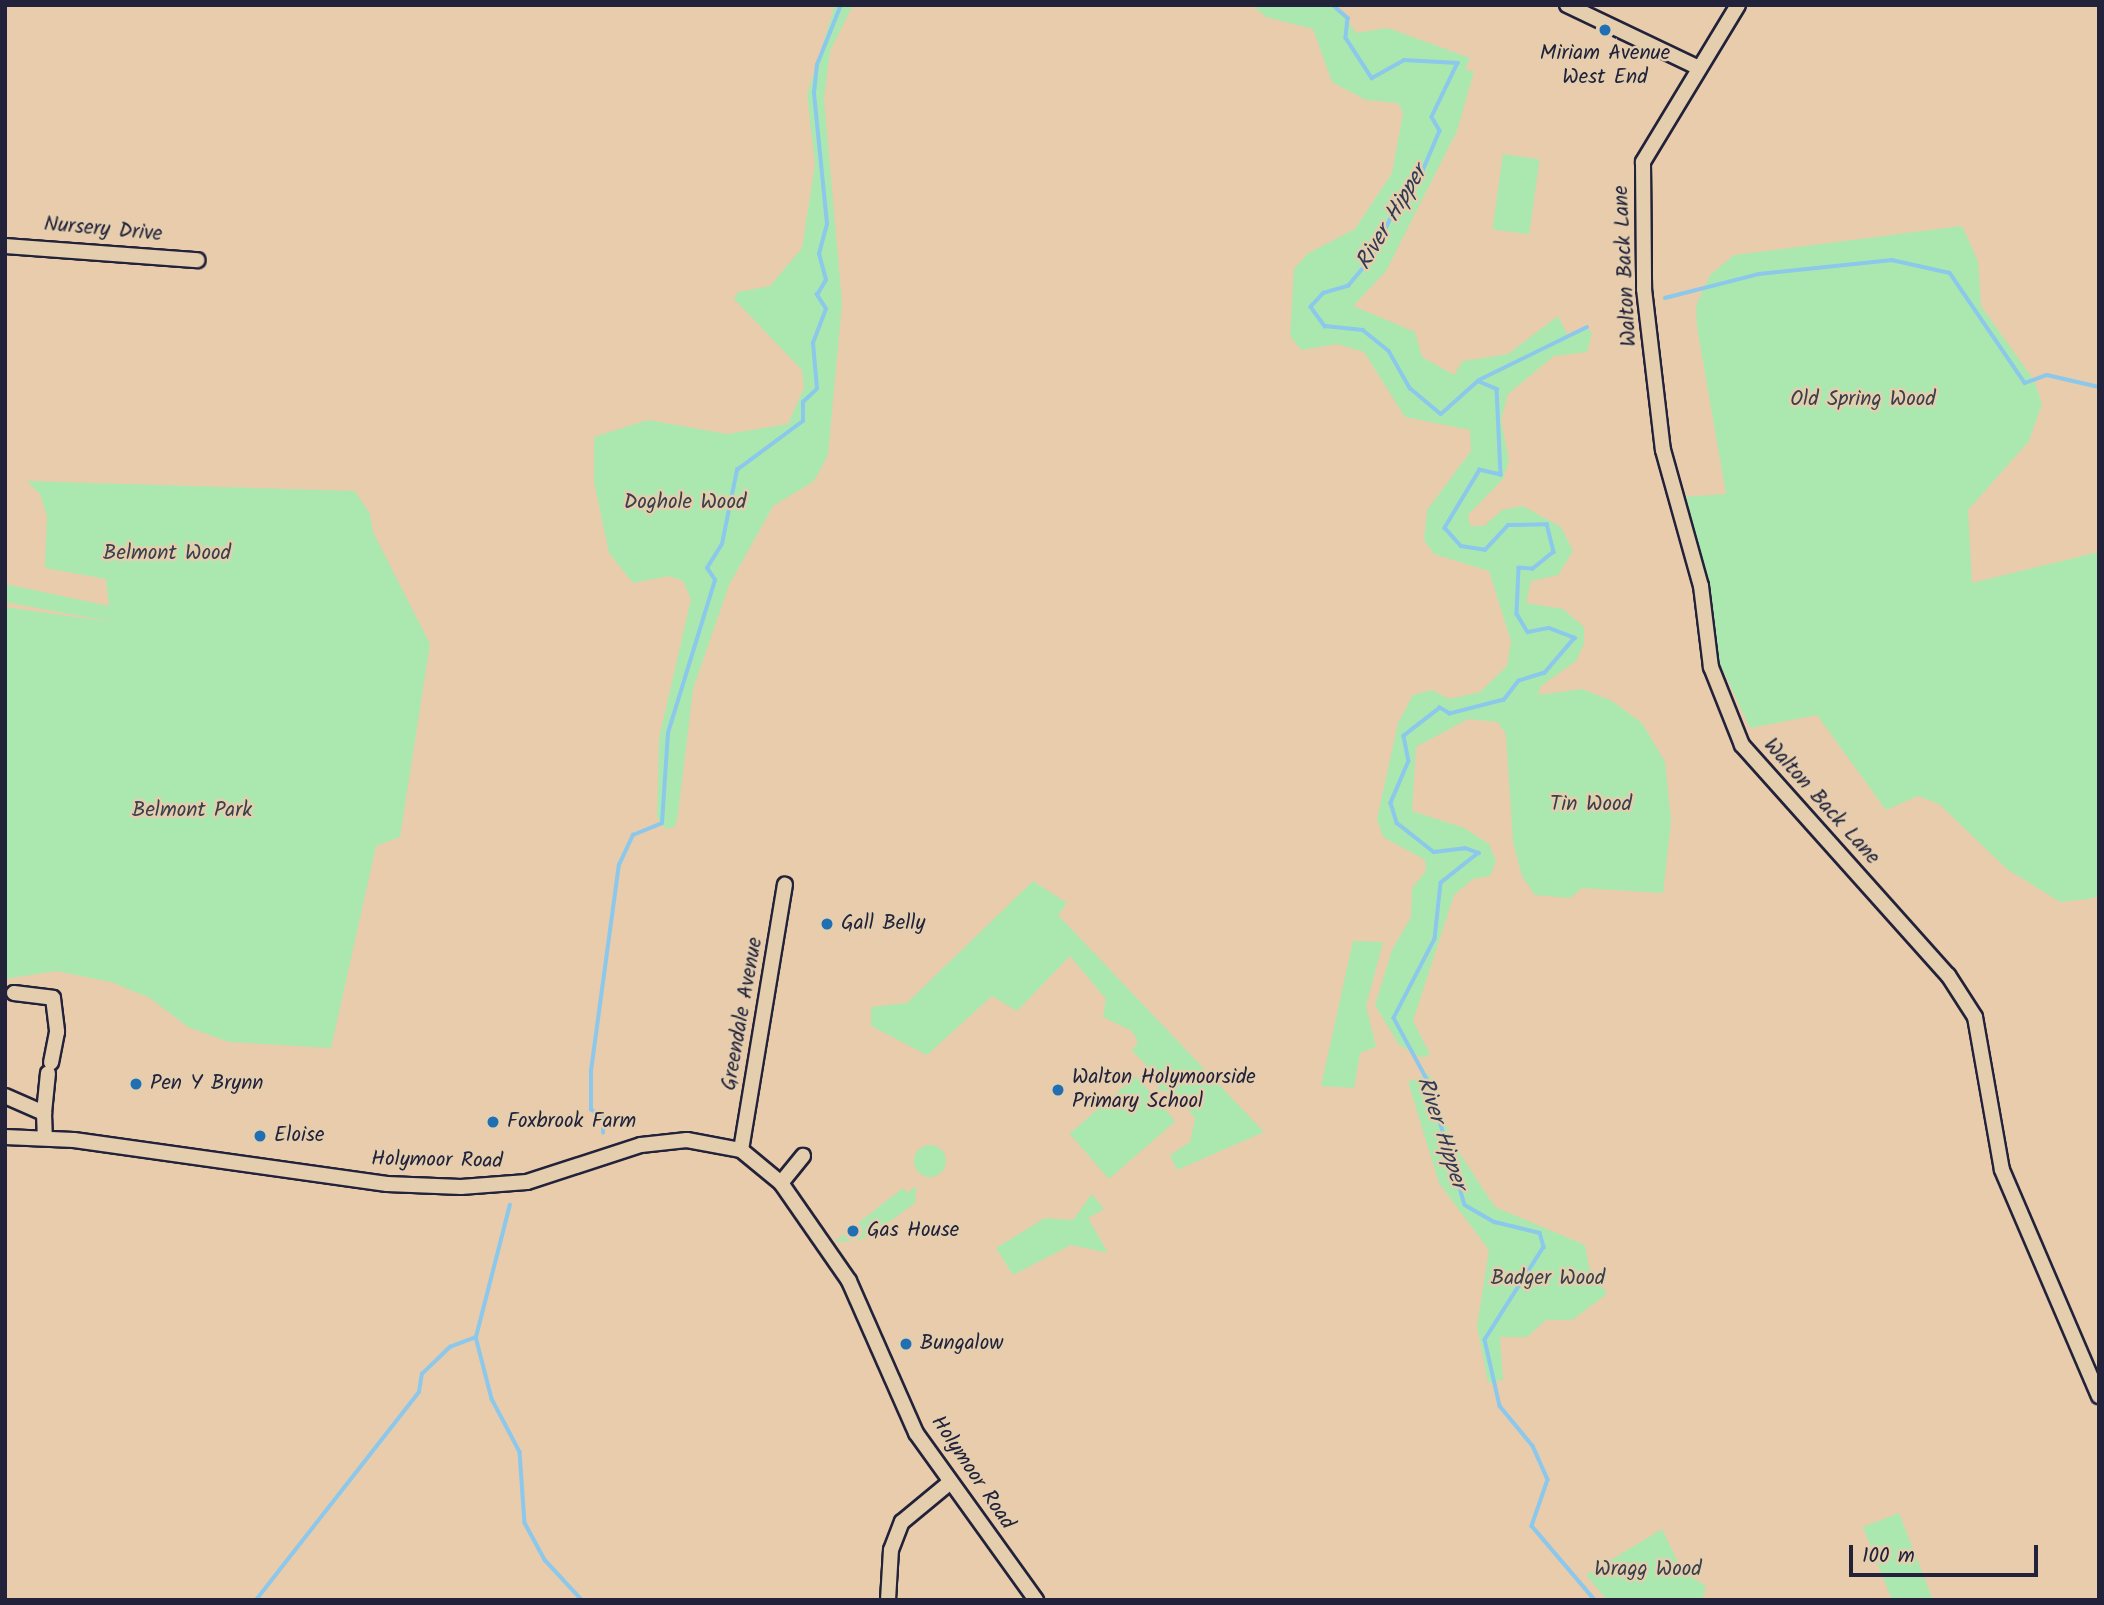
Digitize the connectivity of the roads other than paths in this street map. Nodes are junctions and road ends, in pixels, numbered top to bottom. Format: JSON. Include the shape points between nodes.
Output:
{"nodes":[{"id":1,"x":1567,"y":5,"type":"edge"},
{"id":2,"x":1738,"y":5,"type":"edge"},
{"id":3,"x":1697,"y":67,"type":"junction"},
{"id":4,"x":5,"y":246,"type":"edge"},
{"id":5,"x":197,"y":260,"type":"dead end"},
{"id":6,"x":785,"y":885,"type":"dead end"},
{"id":7,"x":14,"y":993,"type":"dead end"},
{"id":8,"x":5,"y":1096,"type":"edge"},
{"id":9,"x":44,"y":1114,"type":"junction"},
{"id":10,"x":5,"y":1137,"type":"edge"},
{"id":11,"x":45,"y":1138,"type":"junction"},
{"id":12,"x":741,"y":1150,"type":"junction"},
{"id":13,"x":803,"y":1156,"type":"dead end"},
{"id":14,"x":781,"y":1183,"type":"junction"},
{"id":15,"x":2099,"y":1396,"type":"edge"},
{"id":16,"x":948,"y":1484,"type":"junction"},
{"id":17,"x":888,"y":1600,"type":"edge"},
{"id":18,"x":1036,"y":1600,"type":"edge"}],
"edges":[{"from":1,"to":3,"type":"street"},
{"from":2,"to":3,"type":"street","name":"Walton Back Lane"},
{"from":3,"to":15,"type":"street","name":"Walton Back Lane","via":[[1643,157],[1644,289],[1663,450],[1701,586],[1711,667],[1742,745],[1948,975],[1975,1017],[1988,1119],[2006,1179]]},
{"from":4,"to":5,"type":"street","name":"Nursery Drive"},
{"from":6,"to":12,"type":"street","name":"Greendale Avenue"},
{"from":7,"to":9,"type":"street","via":[[53,998],[57,1032]]},
{"from":8,"to":9,"type":"street"},
{"from":9,"to":11,"type":"street"},
{"from":10,"to":11,"type":"street","name":"Holymoor Road"},
{"from":11,"to":12,"type":"street","name":"Holymoor Road","via":[[265,1170],[461,1187],[527,1182],[641,1145],[687,1140]]},
{"from":12,"to":14,"type":"street","name":"Holymoor Road"},
{"from":13,"to":14,"type":"street"},
{"from":14,"to":16,"type":"street","name":"Holymoor Road","via":[[849,1281],[916,1433]]},
{"from":16,"to":17,"type":"street","via":[[902,1522],[891,1550]]},
{"from":16,"to":18,"type":"street","name":"Holymoor Road"}]}
